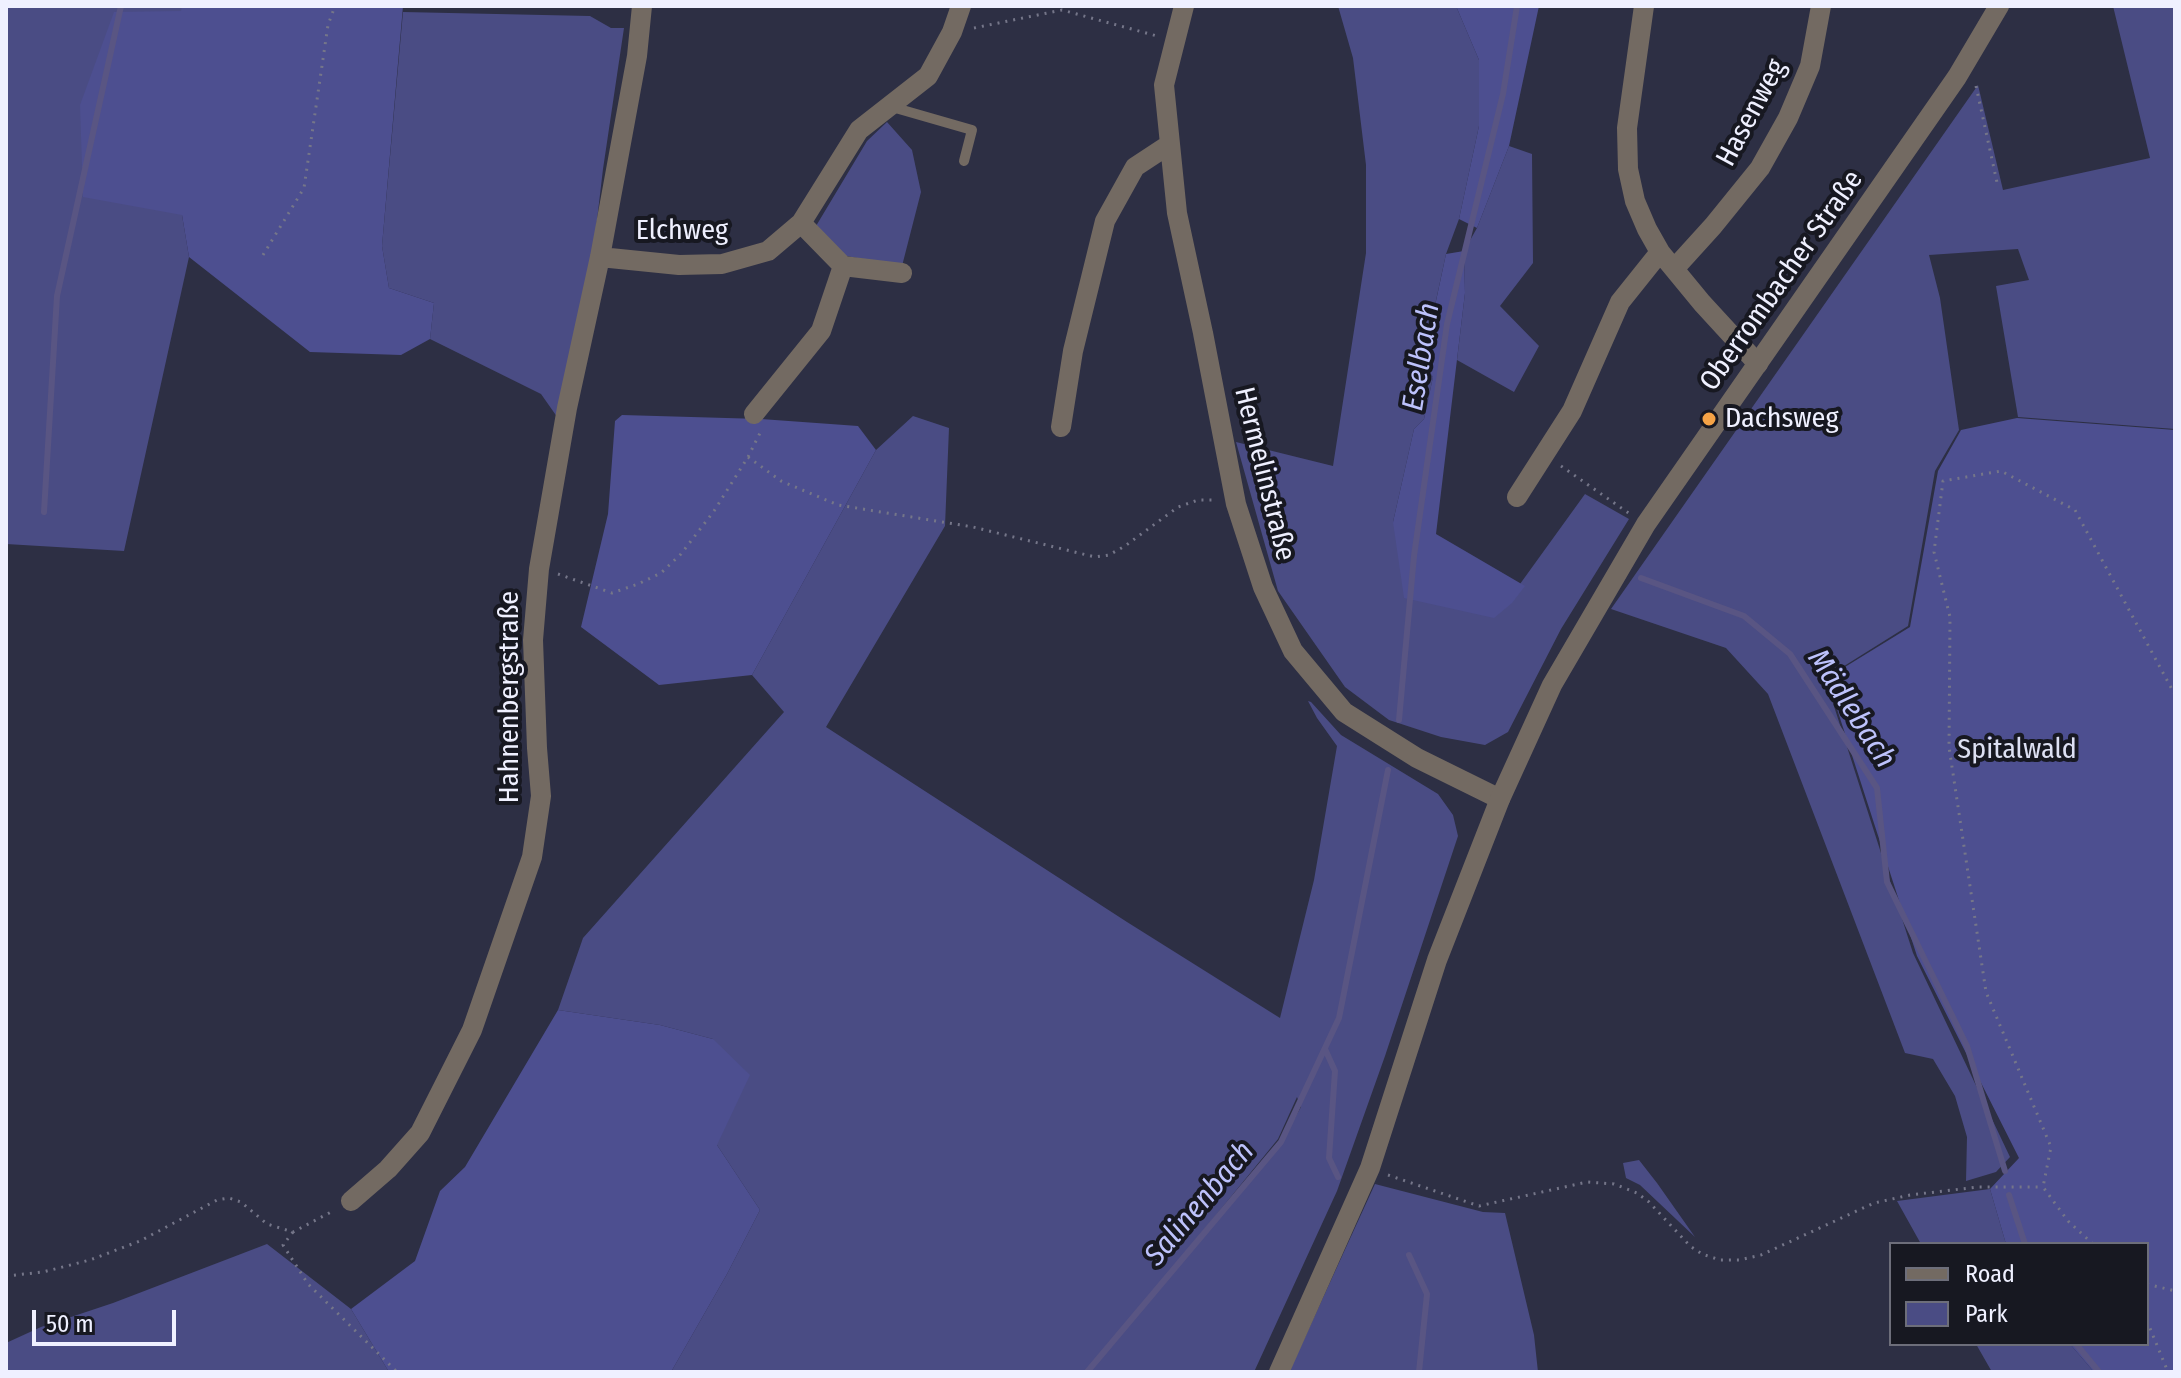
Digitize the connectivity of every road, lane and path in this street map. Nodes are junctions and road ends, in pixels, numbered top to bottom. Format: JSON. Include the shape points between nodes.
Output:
{"nodes":[{"id":1,"x":335,"y":6,"type":"edge"},
{"id":2,"x":642,"y":6,"type":"edge"},
{"id":3,"x":961,"y":6,"type":"edge"},
{"id":4,"x":1184,"y":6,"type":"edge"},
{"id":5,"x":1644,"y":6,"type":"edge"},
{"id":6,"x":1821,"y":6,"type":"edge"},
{"id":7,"x":1999,"y":6,"type":"edge"},
{"id":8,"x":952,"y":32,"type":"junction"},
{"id":9,"x":1176,"y":42,"type":"junction"},
{"id":10,"x":1957,"y":77,"type":"junction"},
{"id":11,"x":890,"y":106,"type":"junction"},
{"id":12,"x":1170,"y":144,"type":"junction"},
{"id":13,"x":964,"y":161,"type":"dead end"},
{"id":14,"x":1998,"y":187,"type":"dead end"},
{"id":15,"x":801,"y":223,"type":"junction"},
{"id":16,"x":1660,"y":252,"type":"junction"},
{"id":17,"x":263,"y":255,"type":"dead end"},
{"id":18,"x":600,"y":257,"type":"junction"},
{"id":19,"x":843,"y":266,"type":"junction"},
{"id":20,"x":1674,"y":269,"type":"junction"},
{"id":21,"x":902,"y":273,"type":"dead end"},
{"id":22,"x":1758,"y":364,"type":"junction"},
{"id":23,"x":754,"y":414,"type":"joint"},
{"id":24,"x":1061,"y":427,"type":"dead end"},
{"id":25,"x":1545,"y":455,"type":"junction"},
{"id":26,"x":748,"y":457,"type":"junction"},
{"id":27,"x":1517,"y":497,"type":"dead end"},
{"id":28,"x":1236,"y":504,"type":"junction"},
{"id":29,"x":1646,"y":524,"type":"junction"},
{"id":30,"x":539,"y":569,"type":"junction"},
{"id":31,"x":2175,"y":695,"type":"edge"},
{"id":32,"x":1500,"y":799,"type":"junction"},
{"id":33,"x":1370,"y":1168,"type":"junction"},
{"id":34,"x":2043,"y":1187,"type":"junction"},
{"id":35,"x":351,"y":1201,"type":"joint"},
{"id":36,"x":293,"y":1232,"type":"junction"},
{"id":37,"x":2091,"y":1242,"type":"edge"},
{"id":38,"x":6,"y":1276,"type":"edge"},
{"id":39,"x":2149,"y":1284,"type":"edge"},
{"id":40,"x":2175,"y":1291,"type":"edge"},
{"id":41,"x":2149,"y":1326,"type":"edge"},
{"id":42,"x":397,"y":1372,"type":"edge"},
{"id":43,"x":1279,"y":1372,"type":"edge"},
{"id":44,"x":2168,"y":1372,"type":"edge"}],
"edges":[{"from":1,"to":17,"type":"path","via":[[304,188]]},
{"from":2,"to":18,"type":"street","name":"Hahnenbergstraße"},
{"from":3,"to":8,"type":"street","name":"Elchweg"},
{"from":4,"to":9,"type":"street","name":"Hermelinstraße"},
{"from":5,"to":16,"type":"street","via":[[1627,128],[1628,169],[1635,201]]},
{"from":6,"to":20,"type":"street","name":"Hasenweg","via":[[1810,66],[1767,156]]},
{"from":7,"to":10,"type":"street","name":"Oberrombacher Straße"},
{"from":8,"to":9,"type":"path","via":[[1062,10]]},
{"from":8,"to":11,"type":"street","name":"Elchweg","via":[[928,76]]},
{"from":9,"to":12,"type":"street","name":"Hermelinstraße","via":[[1164,85]]},
{"from":10,"to":14,"type":"path","via":[[1976,86]]},
{"from":10,"to":22,"type":"street","name":"Oberrombacher Straße"},
{"from":11,"to":13,"type":"lane","via":[[972,130]]},
{"from":11,"to":15,"type":"street","name":"Elchweg","via":[[859,130]]},
{"from":12,"to":24,"type":"street","via":[[1135,167],[1105,221],[1073,351]]},
{"from":12,"to":28,"type":"street","name":"Hermelinstraße","via":[[1177,213]]},
{"from":15,"to":18,"type":"street","name":"Elchweg","via":[[768,251],[722,264]]},
{"from":15,"to":19,"type":"street"},
{"from":16,"to":20,"type":"street"},
{"from":16,"to":25,"type":"street","via":[[1620,302],[1572,411]]},
{"from":18,"to":30,"type":"street","name":"Hahnenbergstraße"},
{"from":19,"to":21,"type":"street"},
{"from":19,"to":23,"type":"street","via":[[821,331]]},
{"from":20,"to":22,"type":"street"},
{"from":22,"to":29,"type":"street","name":"Oberrombacher Straße"},
{"from":23,"to":26,"type":"path","via":[[763,422]]},
{"from":25,"to":27,"type":"street"},
{"from":25,"to":29,"type":"path"},
{"from":26,"to":28,"type":"path","via":[[781,481],[838,505],[973,527],[1095,557],[1125,546],[1178,507],[1198,500]]},
{"from":26,"to":30,"type":"path","via":[[714,511],[661,573],[612,593]]},
{"from":28,"to":32,"type":"street","name":"Hermelinstraße","via":[[1263,587],[1293,651],[1344,712],[1417,758]]},
{"from":29,"to":32,"type":"street","name":"Oberrombacher Straße","via":[[1552,685]]},
{"from":30,"to":35,"type":"street","name":"Hahnenbergstraße","via":[[533,640],[541,796],[532,857],[472,1030],[420,1133]]},
{"from":31,"to":34,"type":"path","via":[[2075,510],[2001,471],[1943,481],[1934,552],[1950,617],[1949,747],[1986,992],[2051,1147]]},
{"from":32,"to":33,"type":"street","name":"Oberrombacher Straße","via":[[1437,960]]},
{"from":33,"to":34,"type":"path","via":[[1479,1206],[1587,1182],[1614,1184],[1649,1202],[1690,1246],[1720,1260],[1761,1255],[1874,1203],[1978,1187]]},
{"from":33,"to":43,"type":"street","name":"Oberrombacher Straße"},
{"from":34,"to":37,"type":"path"},
{"from":35,"to":36,"type":"path"},
{"from":36,"to":38,"type":"path","via":[[267,1224],[229,1198],[90,1260]]},
{"from":36,"to":42,"type":"path","via":[[283,1245],[308,1284]]},
{"from":39,"to":40,"type":"path"},
{"from":41,"to":44,"type":"path"}]}
